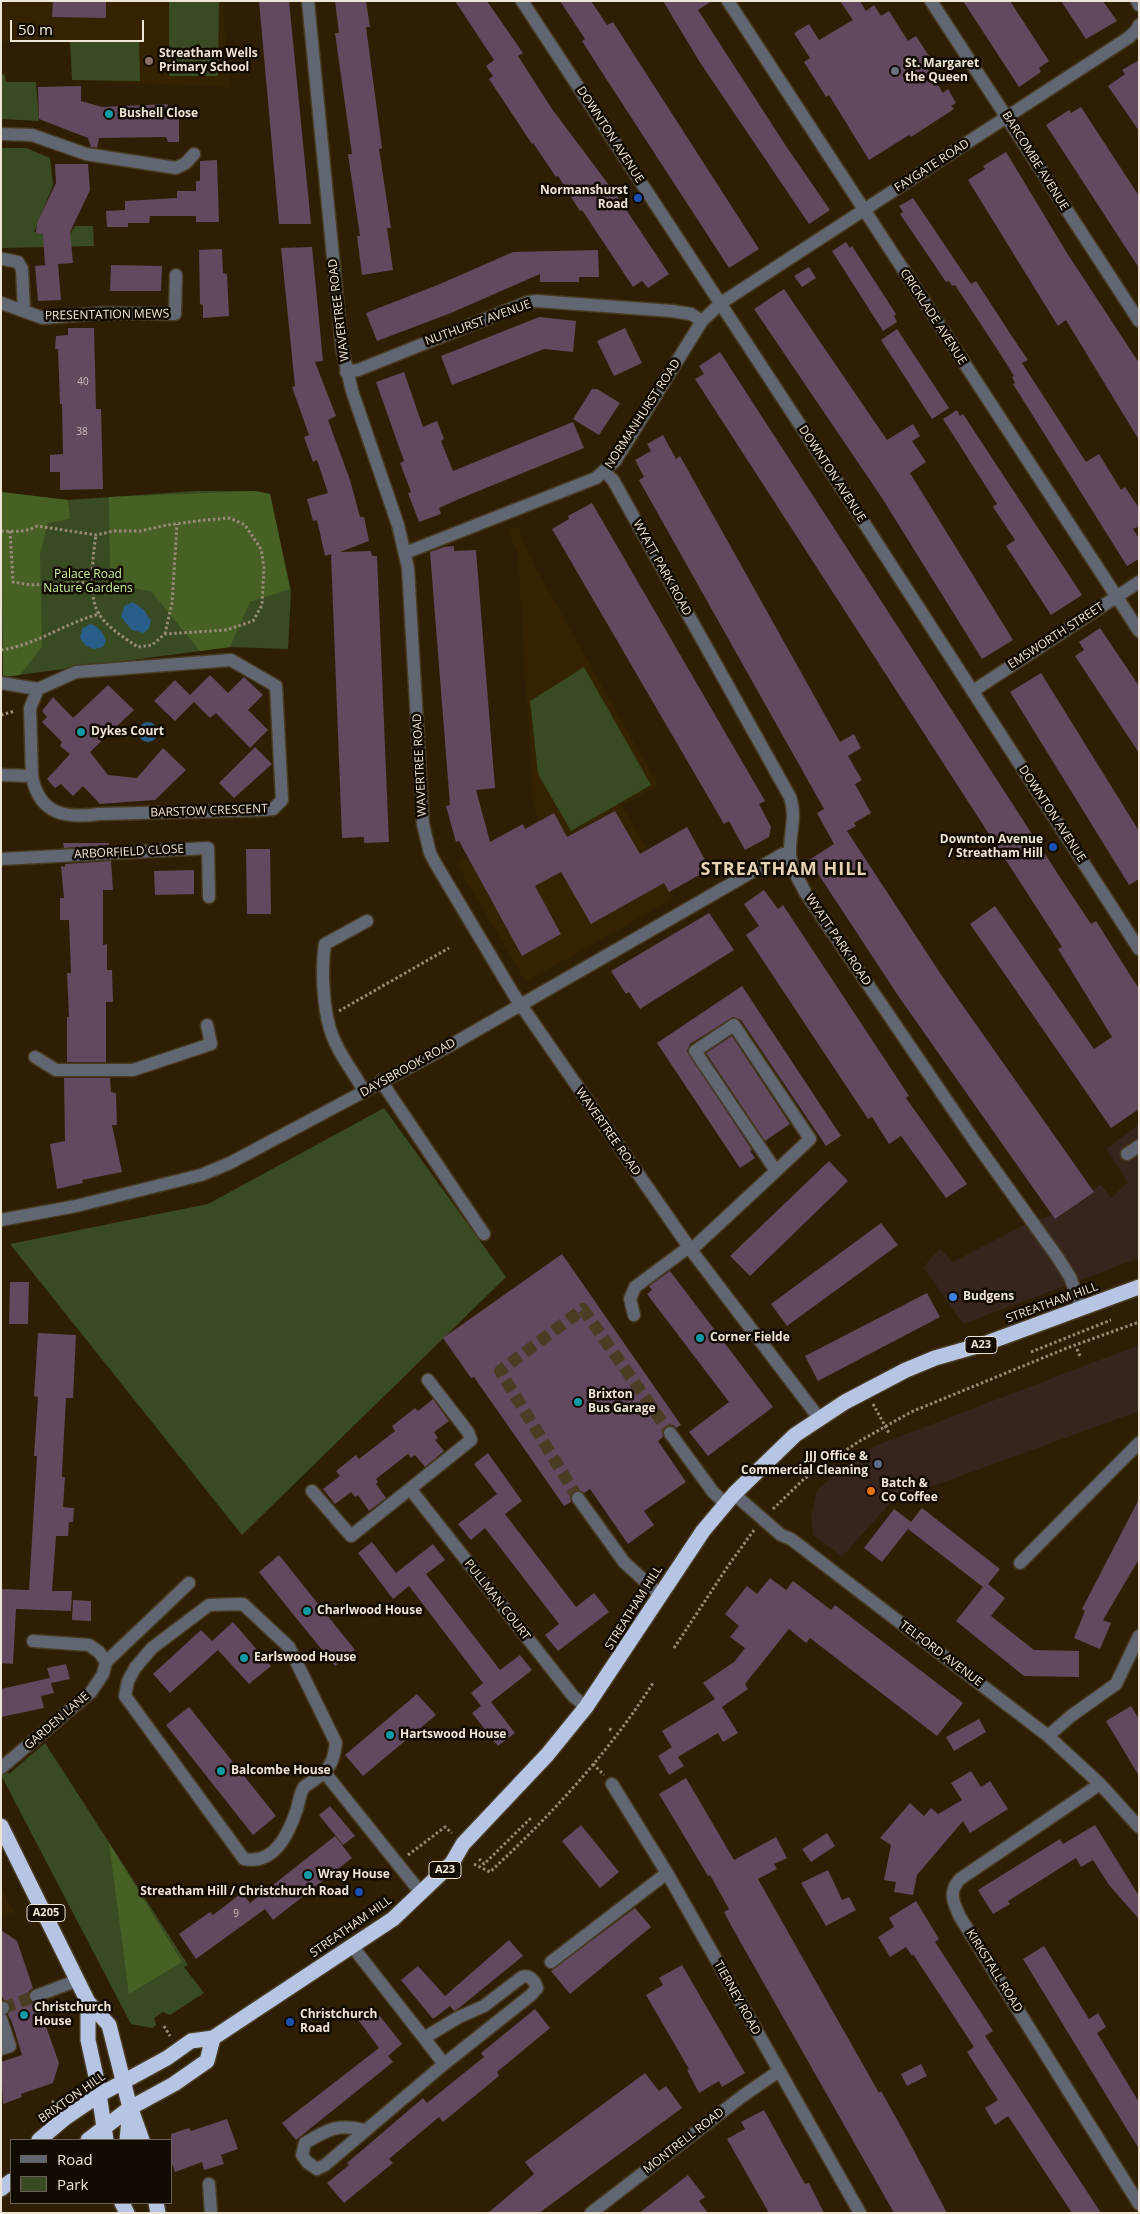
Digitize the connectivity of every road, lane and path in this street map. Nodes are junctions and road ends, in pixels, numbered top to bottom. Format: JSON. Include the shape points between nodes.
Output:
{"nodes":[{"id":1,"x":308,"y":1,"type":"edge"},
{"id":2,"x":522,"y":1,"type":"edge"},
{"id":3,"x":728,"y":1,"type":"edge"},
{"id":4,"x":931,"y":1,"type":"edge"},
{"id":5,"x":1136,"y":1,"type":"edge"},
{"id":6,"x":1139,"y":5,"type":"edge"},
{"id":7,"x":1139,"y":24,"type":"edge"},
{"id":8,"x":1007,"y":116,"type":"junction"},
{"id":9,"x":1,"y":134,"type":"edge"},
{"id":10,"x":194,"y":154,"type":"dead end"},
{"id":11,"x":863,"y":209,"type":"junction"},
{"id":12,"x":3,"y":260,"type":"dead end"},
{"id":13,"x":176,"y":275,"type":"dead end"},
{"id":14,"x":1,"y":303,"type":"edge"},
{"id":15,"x":721,"y":303,"type":"junction"},
{"id":16,"x":24,"y":310,"type":"junction"},
{"id":17,"x":702,"y":321,"type":"junction"},
{"id":18,"x":1139,"y":321,"type":"edge"},
{"id":19,"x":346,"y":372,"type":"junction"},
{"id":20,"x":606,"y":472,"type":"junction"},
{"id":21,"x":177,"y":524,"type":"junction"},
{"id":22,"x":1,"y":531,"type":"edge"},
{"id":23,"x":10,"y":531,"type":"junction"},
{"id":24,"x":96,"y":535,"type":"junction"},
{"id":25,"x":405,"y":553,"type":"junction"},
{"id":26,"x":93,"y":582,"type":"junction"},
{"id":27,"x":1139,"y":582,"type":"edge"},
{"id":28,"x":1116,"y":597,"type":"junction"},
{"id":29,"x":100,"y":614,"type":"junction"},
{"id":30,"x":1139,"y":632,"type":"edge"},
{"id":31,"x":165,"y":634,"type":"junction"},
{"id":32,"x":1,"y":650,"type":"edge"},
{"id":33,"x":1,"y":683,"type":"edge"},
{"id":34,"x":38,"y":689,"type":"junction"},
{"id":35,"x":973,"y":691,"type":"junction"},
{"id":36,"x":1,"y":775,"type":"edge"},
{"id":37,"x":32,"y":776,"type":"junction"},
{"id":38,"x":790,"y":854,"type":"junction"},
{"id":39,"x":1,"y":859,"type":"edge"},
{"id":40,"x":209,"y":897,"type":"dead end"},
{"id":41,"x":367,"y":921,"type":"dead end"},
{"id":42,"x":449,"y":948,"type":"dead end"},
{"id":43,"x":1139,"y":949,"type":"edge"},
{"id":44,"x":520,"y":1004,"type":"junction"},
{"id":45,"x":329,"y":1017,"type":"junction"},
{"id":46,"x":207,"y":1025,"type":"dead end"},
{"id":47,"x":35,"y":1057,"type":"dead end"},
{"id":48,"x":381,"y":1081,"type":"junction"},
{"id":49,"x":364,"y":1091,"type":"junction"},
{"id":50,"x":1139,"y":1146,"type":"edge"},
{"id":51,"x":1127,"y":1154,"type":"dead end"},
{"id":52,"x":776,"y":1171,"type":"junction"},
{"id":53,"x":1,"y":1220,"type":"edge"},
{"id":54,"x":484,"y":1234,"type":"dead end"},
{"id":55,"x":690,"y":1248,"type":"junction"},
{"id":56,"x":1139,"y":1287,"type":"edge"},
{"id":57,"x":1082,"y":1308,"type":"junction"},
{"id":58,"x":634,"y":1315,"type":"dead end"},
{"id":59,"x":1111,"y":1320,"type":"dead end"},
{"id":60,"x":1139,"y":1322,"type":"edge"},
{"id":61,"x":1077,"y":1349,"type":"dead end"},
{"id":62,"x":1031,"y":1352,"type":"dead end"},
{"id":63,"x":1080,"y":1356,"type":"dead end"},
{"id":64,"x":428,"y":1380,"type":"dead end"},
{"id":65,"x":872,"y":1401,"type":"dead end"},
{"id":66,"x":819,"y":1418,"type":"junction"},
{"id":67,"x":886,"y":1426,"type":"junction"},
{"id":68,"x":670,"y":1433,"type":"tunnel mouth"},
{"id":69,"x":889,"y":1433,"type":"dead end"},
{"id":70,"x":1139,"y":1443,"type":"edge"},
{"id":71,"x":411,"y":1490,"type":"junction"},
{"id":72,"x":312,"y":1491,"type":"dead end"},
{"id":73,"x":578,"y":1498,"type":"tunnel mouth"},
{"id":74,"x":730,"y":1499,"type":"junction"},
{"id":75,"x":763,"y":1520,"type":"junction"},
{"id":76,"x":1020,"y":1563,"type":"dead end"},
{"id":77,"x":189,"y":1583,"type":"dead end"},
{"id":78,"x":660,"y":1595,"type":"junction"},
{"id":79,"x":1139,"y":1636,"type":"edge"},
{"id":80,"x":33,"y":1641,"type":"dead end"},
{"id":81,"x":674,"y":1648,"type":"dead end"},
{"id":82,"x":106,"y":1662,"type":"junction"},
{"id":83,"x":653,"y":1683,"type":"dead end"},
{"id":84,"x":586,"y":1707,"type":"junction"},
{"id":85,"x":1048,"y":1736,"type":"junction"},
{"id":86,"x":593,"y":1764,"type":"junction"},
{"id":87,"x":598,"y":1767,"type":"dead end"},
{"id":88,"x":1,"y":1768,"type":"edge"},
{"id":89,"x":325,"y":1773,"type":"junction"},
{"id":90,"x":612,"y":1784,"type":"dead end"},
{"id":91,"x":1100,"y":1784,"type":"junction"},
{"id":92,"x":532,"y":1817,"type":"dead end"},
{"id":93,"x":1,"y":1826,"type":"edge"},
{"id":94,"x":1139,"y":1827,"type":"edge"},
{"id":95,"x":452,"y":1834,"type":"dead end"},
{"id":96,"x":479,"y":1859,"type":"dead end"},
{"id":97,"x":402,"y":1860,"type":"dead end"},
{"id":98,"x":474,"y":1864,"type":"dead end"},
{"id":99,"x":667,"y":1874,"type":"junction"},
{"id":100,"x":421,"y":1893,"type":"junction"},
{"id":101,"x":352,"y":1946,"type":"junction"},
{"id":102,"x":551,"y":1962,"type":"dead end"},
{"id":103,"x":78,"y":1980,"type":"junction"},
{"id":104,"x":36,"y":1996,"type":"tunnel mouth"},
{"id":105,"x":88,"y":2002,"type":"junction"},
{"id":106,"x":2,"y":2012,"type":"edge"},
{"id":107,"x":164,"y":2026,"type":"dead end"},
{"id":108,"x":172,"y":2038,"type":"dead end"},
{"id":109,"x":213,"y":2038,"type":"junction"},
{"id":110,"x":424,"y":2038,"type":"junction"},
{"id":111,"x":1,"y":2049,"type":"edge"},
{"id":112,"x":444,"y":2064,"type":"junction"},
{"id":113,"x":779,"y":2071,"type":"junction"},
{"id":114,"x":123,"y":2081,"type":"junction"},
{"id":115,"x":99,"y":2094,"type":"junction"},
{"id":116,"x":130,"y":2108,"type":"junction"},
{"id":117,"x":364,"y":2130,"type":"junction"},
{"id":118,"x":105,"y":2134,"type":"edge"},
{"id":119,"x":40,"y":2139,"type":"edge"},
{"id":120,"x":91,"y":2139,"type":"edge"},
{"id":121,"x":127,"y":2139,"type":"edge"},
{"id":122,"x":142,"y":2139,"type":"edge"},
{"id":123,"x":209,"y":2184,"type":"dead end"},
{"id":124,"x":1139,"y":2204,"type":"edge"},
{"id":125,"x":211,"y":2213,"type":"edge"},
{"id":126,"x":591,"y":2213,"type":"edge"},
{"id":127,"x":860,"y":2213,"type":"edge"}],
"edges":[{"from":1,"to":19,"type":"street","name":"WAVERTREE ROAD"},
{"from":2,"to":15,"type":"street","name":"DOWNTON AVENUE"},
{"from":3,"to":11,"type":"street","name":"CRICKLADE AVENUE"},
{"from":4,"to":8,"type":"street","name":"BARCOMBE AVENUE"},
{"from":5,"to":6,"type":"street"},
{"from":7,"to":8,"type":"street","name":"FAYGATE ROAD","via":[[1128,38]]},
{"from":8,"to":11,"type":"street","name":"FAYGATE ROAD"},
{"from":8,"to":18,"type":"street","name":"BARCOMBE AVENUE"},
{"from":9,"to":10,"type":"street","via":[[32,136],[86,154],[176,168]]},
{"from":11,"to":15,"type":"street","name":"FAYGATE ROAD"},
{"from":11,"to":28,"type":"street","name":"CRICKLADE AVENUE"},
{"from":12,"to":16,"type":"street","via":[[18,262],[22,270]]},
{"from":13,"to":16,"type":"street","name":"PRESENTATION MEWS","via":[[175,314],[103,313],[43,318]]},
{"from":14,"to":16,"type":"street","name":"PRESENTATION MEWS"},
{"from":15,"to":17,"type":"street","name":"NORMANHURST ROAD"},
{"from":15,"to":35,"type":"street","name":"DOWNTON AVENUE"},
{"from":17,"to":19,"type":"street","name":"NUTHURST AVENUE","via":[[691,314],[672,311],[528,302]]},
{"from":17,"to":20,"type":"street","name":"NORMANHURST ROAD"},
{"from":19,"to":25,"type":"street","name":"WAVERTREE ROAD"},
{"from":20,"to":25,"type":"street","name":"NORMANHURST ROAD","via":[[576,487]]},
{"from":20,"to":38,"type":"street","name":"WYATT PARK ROAD","via":[[790,797],[794,813]]},
{"from":21,"to":24,"type":"path"},
{"from":21,"to":31,"type":"path","via":[[172,603]]},
{"from":21,"to":31,"type":"path","via":[[230,518],[245,525],[261,549],[264,567],[262,605],[254,621],[226,630]]},
{"from":22,"to":23,"type":"path"},
{"from":23,"to":24,"type":"path","via":[[32,530],[37,526]]},
{"from":23,"to":26,"type":"path","via":[[13,582],[30,585]]},
{"from":24,"to":26,"type":"path"},
{"from":25,"to":44,"type":"street","name":"WAVERTREE ROAD","via":[[425,838],[437,866]]},
{"from":26,"to":29,"type":"path","via":[[96,608]]},
{"from":27,"to":28,"type":"street","name":"EMSWORTH STREET"},
{"from":28,"to":30,"type":"street","name":"CRICKLADE AVENUE"},
{"from":28,"to":35,"type":"street","name":"EMSWORTH STREET"},
{"from":29,"to":31,"type":"path","via":[[118,634],[138,647],[152,645]]},
{"from":29,"to":32,"type":"path"},
{"from":33,"to":34,"type":"street"},
{"from":34,"to":37,"type":"street","name":"BARSTOW CRESCENT","via":[[30,708]]},
{"from":34,"to":37,"type":"street","name":"BARSTOW CRESCENT","via":[[76,672],[230,660],[276,686],[282,800],[273,809],[263,810],[80,817],[48,808],[35,794]]},
{"from":35,"to":43,"type":"street","name":"DOWNTON AVENUE"},
{"from":36,"to":37,"type":"street"},
{"from":38,"to":44,"type":"street","name":"DAYSBROOK ROAD","via":[[783,854]]},
{"from":38,"to":57,"type":"street","name":"WYATT PARK ROAD","via":[[809,898],[973,1139],[1062,1262]]},
{"from":39,"to":40,"type":"street","name":"ARBORFIELD CLOSE","via":[[208,848]]},
{"from":41,"to":45,"type":"street","via":[[325,944],[321,967]]},
{"from":42,"to":45,"type":"path"},
{"from":44,"to":48,"type":"street","name":"DAYSBROOK ROAD"},
{"from":44,"to":55,"type":"street","name":"WAVERTREE ROAD"},
{"from":45,"to":49,"type":"street","via":[[330,1029],[340,1052]]},
{"from":46,"to":47,"type":"street","via":[[211,1044],[133,1070],[56,1070]]},
{"from":48,"to":49,"type":"street","name":"DAYSBROOK ROAD"},
{"from":48,"to":54,"type":"street"},
{"from":49,"to":53,"type":"street","name":"DAYSBROOK ROAD","via":[[230,1163],[200,1175],[76,1206]]},
{"from":50,"to":51,"type":"street"},
{"from":52,"to":52,"type":"street","via":[[810,1139],[734,1025],[695,1051]]},
{"from":52,"to":55,"type":"street"},
{"from":55,"to":58,"type":"street","via":[[634,1287],[630,1299]]},
{"from":55,"to":66,"type":"street","name":"WAVERTREE ROAD"},
{"from":56,"to":57,"type":"highway","name":"STREATHAM HILL","number":"A23"},
{"from":57,"to":66,"type":"highway","name":"STREATHAM HILL","number":"A23","via":[[906,1370]]},
{"from":59,"to":62,"type":"path","via":[[1073,1338]]},
{"from":60,"to":67,"type":"path","via":[[1067,1348]]},
{"from":61,"to":63,"type":"path"},
{"from":64,"to":71,"type":"street","via":[[471,1440]]},
{"from":65,"to":67,"type":"path"},
{"from":66,"to":74,"type":"highway","name":"STREATHAM HILL","number":"A23","via":[[784,1445]]},
{"from":67,"to":69,"type":"path"},
{"from":67,"to":75,"type":"path","via":[[804,1479]]},
{"from":68,"to":74,"type":"street","name":"TELFORD AVENUE","via":[[713,1492]]},
{"from":70,"to":76,"type":"street"},
{"from":71,"to":72,"type":"street","via":[[351,1536]]},
{"from":71,"to":84,"type":"street","name":"PULLMAN COURT","via":[[573,1696]]},
{"from":73,"to":78,"type":"street","via":[[624,1562]]},
{"from":74,"to":75,"type":"street","name":"TELFORD AVENUE"},
{"from":74,"to":78,"type":"highway","name":"STREATHAM HILL","number":"A23","via":[[703,1531]]},
{"from":75,"to":81,"type":"path"},
{"from":75,"to":85,"type":"street","name":"TELFORD AVENUE"},
{"from":77,"to":82,"type":"street","name":"GARDEN LANE"},
{"from":78,"to":84,"type":"highway","name":"STREATHAM HILL","number":"A23"},
{"from":79,"to":85,"type":"street","via":[[1116,1684]]},
{"from":80,"to":82,"type":"street","via":[[89,1645]]},
{"from":82,"to":88,"type":"street","name":"GARDEN LANE","via":[[103,1674],[91,1692]]},
{"from":83,"to":86,"type":"path"},
{"from":84,"to":100,"type":"highway","name":"STREATHAM HILL","number":"A23","via":[[547,1755],[463,1844],[452,1863]]},
{"from":85,"to":91,"type":"street","name":"TELFORD AVENUE"},
{"from":86,"to":87,"type":"path"},
{"from":86,"to":98,"type":"path","via":[[570,1793],[490,1872]]},
{"from":89,"to":89,"type":"street","via":[[334,1760],[336,1743],[289,1648],[243,1604],[209,1605],[152,1648],[128,1681],[125,1696],[244,1859],[255,1861],[280,1844],[291,1826],[304,1788]]},
{"from":89,"to":100,"type":"street"},
{"from":90,"to":99,"type":"street","name":"TIERNEY ROAD"},
{"from":91,"to":94,"type":"street","name":"TELFORD AVENUE"},
{"from":91,"to":124,"type":"street","name":"KIRKSTALL ROAD","via":[[960,1879],[952,1896],[960,1917]]},
{"from":92,"to":96,"type":"path","via":[[484,1864]]},
{"from":93,"to":103,"type":"highway","number":"A205"},
{"from":95,"to":97,"type":"path","via":[[445,1827]]},
{"from":99,"to":102,"type":"street"},
{"from":99,"to":113,"type":"street","name":"TIERNEY ROAD"},
{"from":100,"to":101,"type":"highway","name":"STREATHAM HILL","number":"A23","via":[[393,1919]]},
{"from":101,"to":109,"type":"highway","name":"STREATHAM HILL","number":"A23"},
{"from":101,"to":110,"type":"street"},
{"from":103,"to":104,"type":"street"},
{"from":103,"to":105,"type":"highway","number":"A205"},
{"from":105,"to":114,"type":"highway","number":"A205","via":[[109,2025]]},
{"from":105,"to":115,"type":"highway","number":"A205","via":[[88,2040]]},
{"from":106,"to":111,"type":"street","via":[[10,2046]]},
{"from":107,"to":108,"type":"path"},
{"from":109,"to":114,"type":"highway","name":"STREATHAM HILL","number":"A23","via":[[191,2041]]},
{"from":109,"to":116,"type":"highway","via":[[207,2061]]},
{"from":110,"to":112,"type":"street"},
{"from":110,"to":112,"type":"street","via":[[458,2017],[484,2006],[522,1977],[532,1979],[537,1988],[531,1996]]},
{"from":112,"to":117,"type":"street"},
{"from":113,"to":126,"type":"street","name":"MONTRELL ROAD"},
{"from":113,"to":127,"type":"street","name":"TIERNEY ROAD"},
{"from":114,"to":115,"type":"highway","name":"BRIXTON HILL","number":"A23"},
{"from":114,"to":116,"type":"highway","number":"A205"},
{"from":115,"to":118,"type":"highway","number":"A205"},
{"from":115,"to":119,"type":"highway","name":"BRIXTON HILL","number":"A23"},
{"from":116,"to":118,"type":"highway"},
{"from":116,"to":121,"type":"highway"},
{"from":116,"to":122,"type":"highway","number":"A205"},
{"from":117,"to":117,"type":"street","via":[[321,2168],[313,2168],[302,2155],[305,2144],[331,2129],[349,2126]]},
{"from":118,"to":120,"type":"highway"},
{"from":123,"to":125,"type":"street"}]}
